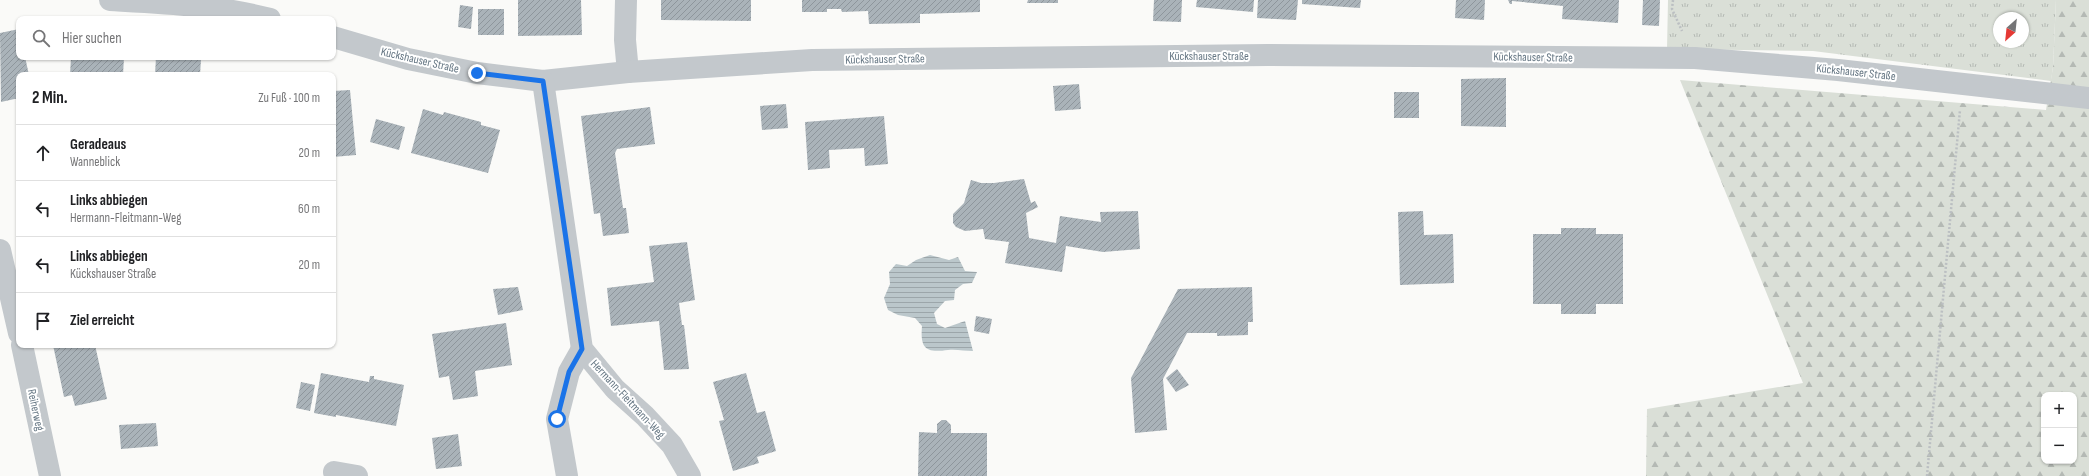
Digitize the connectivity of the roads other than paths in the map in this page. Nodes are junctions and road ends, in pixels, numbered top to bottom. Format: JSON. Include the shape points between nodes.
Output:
{"nodes":[{"id":1,"x":110,"y":0,"type":"edge"},
{"id":2,"x":626,"y":0,"type":"edge"},
{"id":3,"x":259,"y":16,"type":"edge"},
{"id":4,"x":336,"y":38,"type":"edge"},
{"id":5,"x":628,"y":72,"type":"junction"},
{"id":6,"x":543,"y":81,"type":"junction"},
{"id":7,"x":2089,"y":98,"type":"edge"},
{"id":8,"x":0,"y":250,"type":"edge"},
{"id":9,"x":16,"y":320,"type":"edge"},
{"id":10,"x":23,"y":348,"type":"edge"},
{"id":11,"x":582,"y":349,"type":"junction"},
{"id":12,"x":334,"y":472,"type":"dead end"},
{"id":13,"x":50,"y":476,"type":"edge"},
{"id":14,"x":357,"y":476,"type":"edge"},
{"id":15,"x":567,"y":476,"type":"edge"},
{"id":16,"x":690,"y":476,"type":"edge"}],
"edges":[{"from":1,"to":3,"type":"street","via":[[202,6]]},
{"from":2,"to":5,"type":"street","via":[[625,40]]},
{"from":4,"to":6,"type":"street","name":"Kückshauser Straße","via":[[408,59],[477,73]]},
{"from":5,"to":6,"type":"street","name":"Kückshauser Straße"},
{"from":5,"to":7,"type":"street","name":"Kückshauser Straße","via":[[812,60],[1146,56],[1695,58],[1838,70]]},
{"from":6,"to":11,"type":"street","name":"Hermann-Fleitmann-Weg"},
{"from":8,"to":9,"type":"street"},
{"from":10,"to":13,"type":"street","name":"Reiherweg"},
{"from":11,"to":15,"type":"street","via":[[569,372],[557,419]]},
{"from":11,"to":16,"type":"street","name":"Hermann-Fleitmann-Weg","via":[[615,389],[672,445]]},
{"from":12,"to":14,"type":"street"}]}
